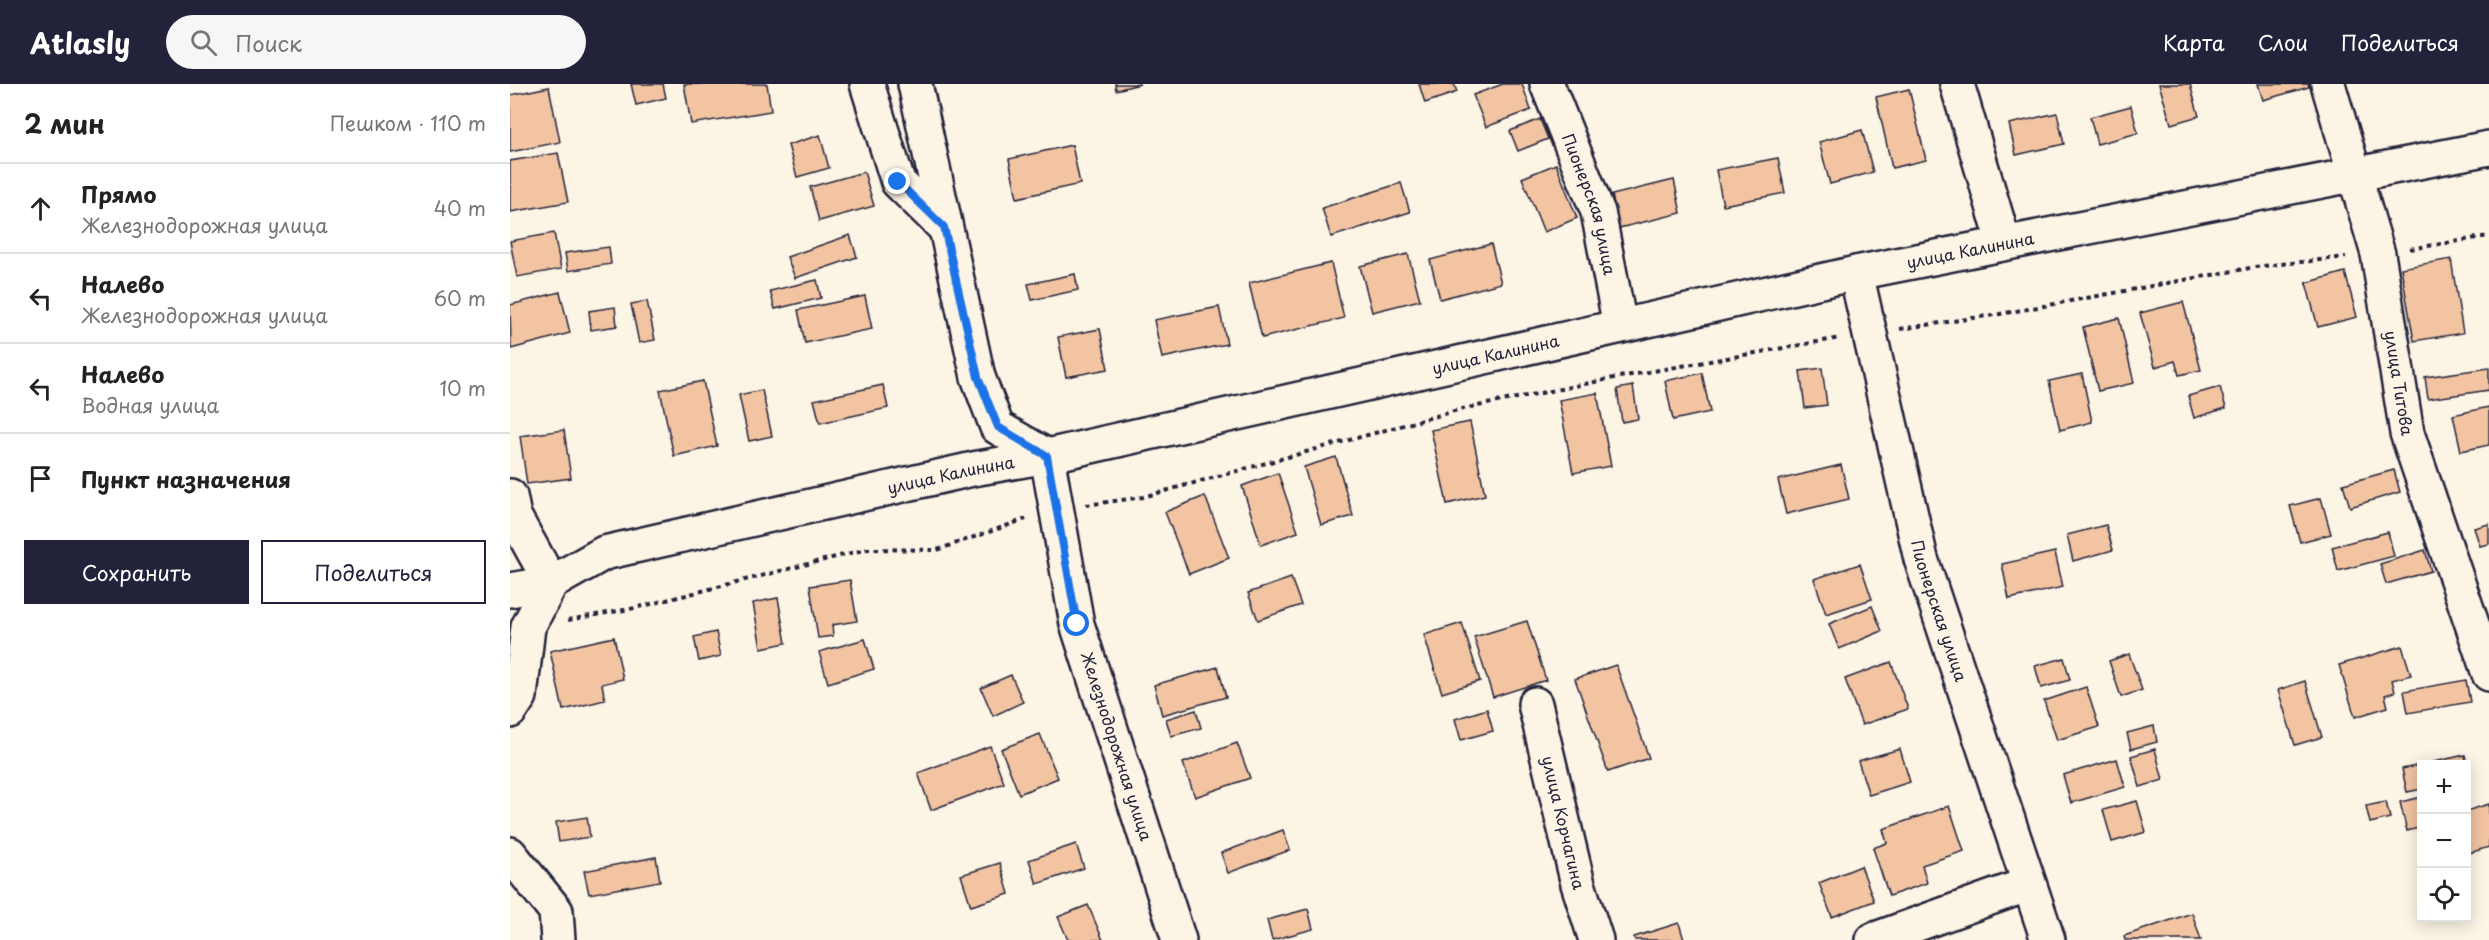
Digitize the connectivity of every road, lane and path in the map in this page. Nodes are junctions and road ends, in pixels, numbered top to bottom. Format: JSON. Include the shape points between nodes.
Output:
{"nodes":[{"id":1,"x":867,"y":84,"type":"edge"},
{"id":2,"x":915,"y":84,"type":"edge"},
{"id":3,"x":1547,"y":84,"type":"edge"},
{"id":4,"x":1957,"y":84,"type":"edge"},
{"id":5,"x":2328,"y":84,"type":"edge"},
{"id":6,"x":2489,"y":148,"type":"edge"},
{"id":7,"x":2356,"y":175,"type":"junction"},
{"id":8,"x":944,"y":227,"type":"junction"},
{"id":9,"x":2489,"y":236,"type":"edge"},
{"id":10,"x":2004,"y":243,"type":"junction"},
{"id":11,"x":2378,"y":254,"type":"junction"},
{"id":12,"x":1856,"y":273,"type":"junction"},
{"id":13,"x":1620,"y":326,"type":"junction"},
{"id":14,"x":1870,"y":334,"type":"junction"},
{"id":15,"x":1047,"y":456,"type":"junction"},
{"id":16,"x":510,"y":496,"type":"edge"},
{"id":17,"x":1056,"y":510,"type":"junction"},
{"id":18,"x":550,"y":583,"type":"junction"},
{"id":19,"x":510,"y":590,"type":"edge"},
{"id":20,"x":528,"y":627,"type":"junction"},
{"id":21,"x":2489,"y":674,"type":"edge"},
{"id":22,"x":1534,"y":704,"type":"dead end"},
{"id":23,"x":510,"y":711,"type":"edge"},
{"id":24,"x":510,"y":854,"type":"edge"},
{"id":25,"x":2029,"y":884,"type":"junction"},
{"id":26,"x":558,"y":940,"type":"edge"},
{"id":27,"x":1179,"y":940,"type":"edge"},
{"id":28,"x":1596,"y":940,"type":"edge"},
{"id":29,"x":1873,"y":940,"type":"edge"},
{"id":30,"x":2048,"y":940,"type":"edge"}],
"edges":[{"from":1,"to":8,"type":"street","via":[[898,182]]},
{"from":2,"to":8,"type":"street"},
{"from":3,"to":13,"type":"street","name":"Пионерская улица","via":[[1598,212]]},
{"from":4,"to":10,"type":"street"},
{"from":5,"to":7,"type":"street","name":"улица Титова"},
{"from":6,"to":7,"type":"street","name":"улица Калинина"},
{"from":7,"to":10,"type":"street","name":"улица Калинина"},
{"from":7,"to":11,"type":"street","name":"улица Титова"},
{"from":8,"to":15,"type":"street","via":[[978,377],[998,427]]},
{"from":9,"to":11,"type":"path"},
{"from":10,"to":12,"type":"street","name":"улица Калинина"},
{"from":11,"to":14,"type":"path","via":[[2255,267]]},
{"from":11,"to":21,"type":"street","name":"улица Титова","via":[[2406,433]]},
{"from":12,"to":13,"type":"street","name":"улица Калинина"},
{"from":12,"to":14,"type":"street","name":"Пионерская улица"},
{"from":13,"to":15,"type":"street","name":"улица Калинина"},
{"from":14,"to":17,"type":"path","via":[[1614,378],[1458,410],[1143,497]]},
{"from":14,"to":25,"type":"street","name":"Пионерская улица","via":[[1922,559]]},
{"from":15,"to":17,"type":"street","name":"Железнодорожная улица"},
{"from":15,"to":18,"type":"street","name":"улица Калинина","via":[[973,469],[604,553]]},
{"from":16,"to":18,"type":"street","via":[[514,516]]},
{"from":17,"to":20,"type":"path","via":[[938,550],[867,549],[635,608]]},
{"from":17,"to":27,"type":"street","name":"Железнодорожная улица","via":[[1077,624]]},
{"from":18,"to":19,"type":"street","name":"улица Калинина"},
{"from":18,"to":20,"type":"street"},
{"from":20,"to":23,"type":"street","via":[[520,696]]},
{"from":22,"to":28,"type":"street","name":"улица Корчагина","via":[[1578,884]]},
{"from":24,"to":26,"type":"street","via":[[556,911]]},
{"from":25,"to":29,"type":"street"},
{"from":25,"to":30,"type":"street","name":"Пионерская улица"}]}
